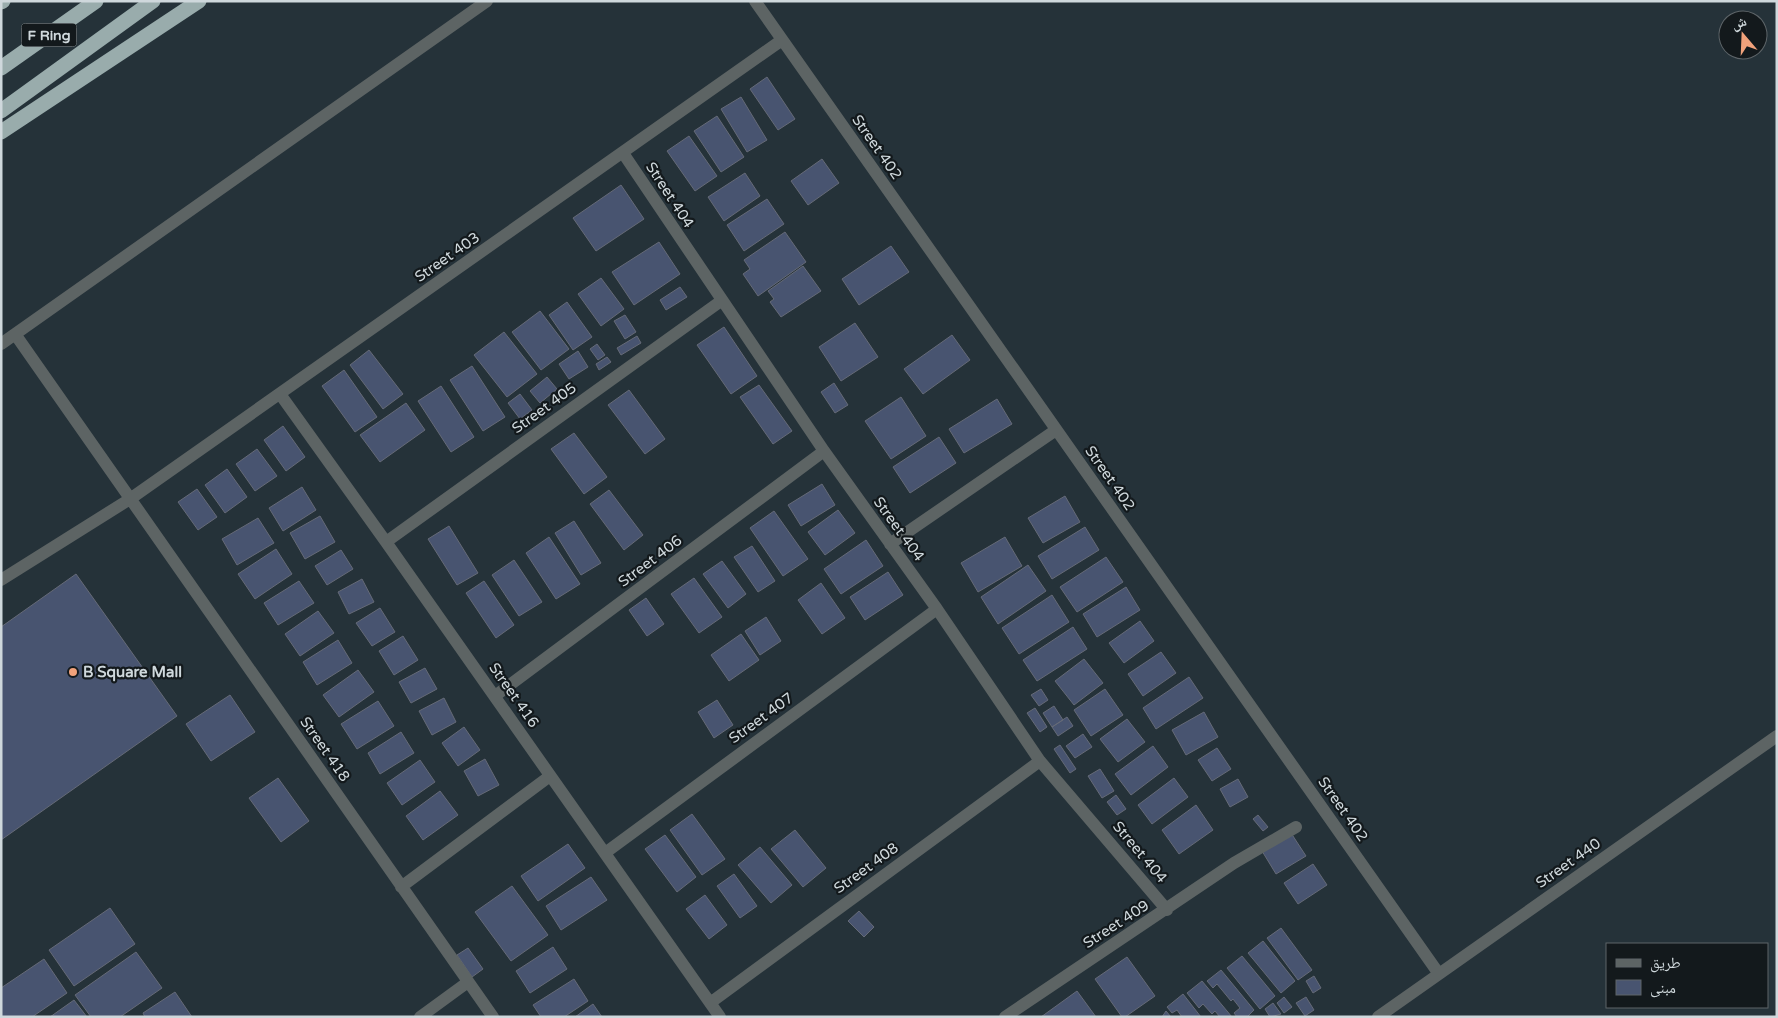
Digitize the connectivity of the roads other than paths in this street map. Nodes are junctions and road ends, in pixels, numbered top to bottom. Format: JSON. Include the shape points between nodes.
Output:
{"nodes":[{"id":1,"x":96,"y":1,"type":"edge"},
{"id":2,"x":153,"y":1,"type":"edge"},
{"id":3,"x":199,"y":1,"type":"edge"},
{"id":4,"x":487,"y":1,"type":"edge"},
{"id":5,"x":754,"y":1,"type":"edge"},
{"id":6,"x":782,"y":40,"type":"junction"},
{"id":7,"x":1,"y":68,"type":"edge"},
{"id":8,"x":1,"y":111,"type":"edge"},
{"id":9,"x":1,"y":132,"type":"edge"},
{"id":10,"x":623,"y":152,"type":"junction"},
{"id":11,"x":721,"y":301,"type":"junction"},
{"id":12,"x":15,"y":334,"type":"junction"},
{"id":13,"x":1,"y":344,"type":"edge"},
{"id":14,"x":280,"y":394,"type":"junction"},
{"id":15,"x":1056,"y":430,"type":"junction"},
{"id":16,"x":824,"y":451,"type":"junction"},
{"id":17,"x":130,"y":499,"type":"junction"},
{"id":18,"x":386,"y":542,"type":"junction"},
{"id":19,"x":890,"y":544,"type":"junction"},
{"id":20,"x":1,"y":580,"type":"edge"},
{"id":21,"x":937,"y":609,"type":"junction"},
{"id":22,"x":495,"y":696,"type":"junction"},
{"id":23,"x":1777,"y":736,"type":"edge"},
{"id":24,"x":1040,"y":760,"type":"junction"},
{"id":25,"x":550,"y":776,"type":"junction"},
{"id":26,"x":1296,"y":827,"type":"dead end"},
{"id":27,"x":605,"y":853,"type":"junction"},
{"id":28,"x":401,"y":886,"type":"junction"},
{"id":29,"x":1167,"y":910,"type":"junction"},
{"id":30,"x":1439,"y":974,"type":"junction"},
{"id":31,"x":468,"y":982,"type":"junction"},
{"id":32,"x":710,"y":1002,"type":"junction"},
{"id":33,"x":420,"y":1017,"type":"edge"},
{"id":34,"x":493,"y":1017,"type":"edge"},
{"id":35,"x":720,"y":1017,"type":"edge"},
{"id":36,"x":1005,"y":1017,"type":"edge"},
{"id":37,"x":1378,"y":1017,"type":"edge"}],
"edges":[{"from":1,"to":7,"type":"highway","number":"F Ring"},
{"from":2,"to":8,"type":"highway"},
{"from":3,"to":9,"type":"highway"},
{"from":4,"to":12,"type":"street"},
{"from":5,"to":6,"type":"street","name":"Street 402"},
{"from":6,"to":10,"type":"street","name":"Street 403"},
{"from":6,"to":15,"type":"street","name":"Street 402"},
{"from":10,"to":11,"type":"street","name":"Street 404"},
{"from":10,"to":14,"type":"street","name":"Street 403"},
{"from":11,"to":16,"type":"street","name":"Street 404"},
{"from":11,"to":18,"type":"street","name":"Street 405"},
{"from":12,"to":13,"type":"street"},
{"from":12,"to":17,"type":"street","name":"Street 418"},
{"from":14,"to":17,"type":"street","name":"Street 403"},
{"from":14,"to":18,"type":"street","name":"Street 416"},
{"from":15,"to":19,"type":"street"},
{"from":15,"to":30,"type":"street","name":"Street 402"},
{"from":16,"to":19,"type":"street","name":"Street 404"},
{"from":16,"to":22,"type":"street","name":"Street 406"},
{"from":17,"to":20,"type":"street","name":"Street 403"},
{"from":17,"to":28,"type":"street","name":"Street 418"},
{"from":18,"to":22,"type":"street","name":"Street 416"},
{"from":19,"to":21,"type":"street","name":"Street 404"},
{"from":21,"to":24,"type":"street","name":"Street 404"},
{"from":21,"to":27,"type":"street","name":"Street 407"},
{"from":22,"to":25,"type":"street","name":"Street 416"},
{"from":23,"to":30,"type":"street","name":"Street 440"},
{"from":24,"to":29,"type":"street","name":"Street 404"},
{"from":24,"to":32,"type":"street","name":"Street 408"},
{"from":25,"to":27,"type":"street","name":"Street 416"},
{"from":25,"to":28,"type":"street"},
{"from":26,"to":29,"type":"street","name":"Street 409","via":[[1242,858]]},
{"from":27,"to":32,"type":"street","name":"Street 416"},
{"from":28,"to":31,"type":"street","name":"Street 418"},
{"from":29,"to":36,"type":"street","name":"Street 409"},
{"from":30,"to":37,"type":"street","name":"Street 440"},
{"from":31,"to":33,"type":"street"},
{"from":31,"to":34,"type":"street","name":"Street 418"},
{"from":32,"to":35,"type":"street","name":"Street 416"}]}
